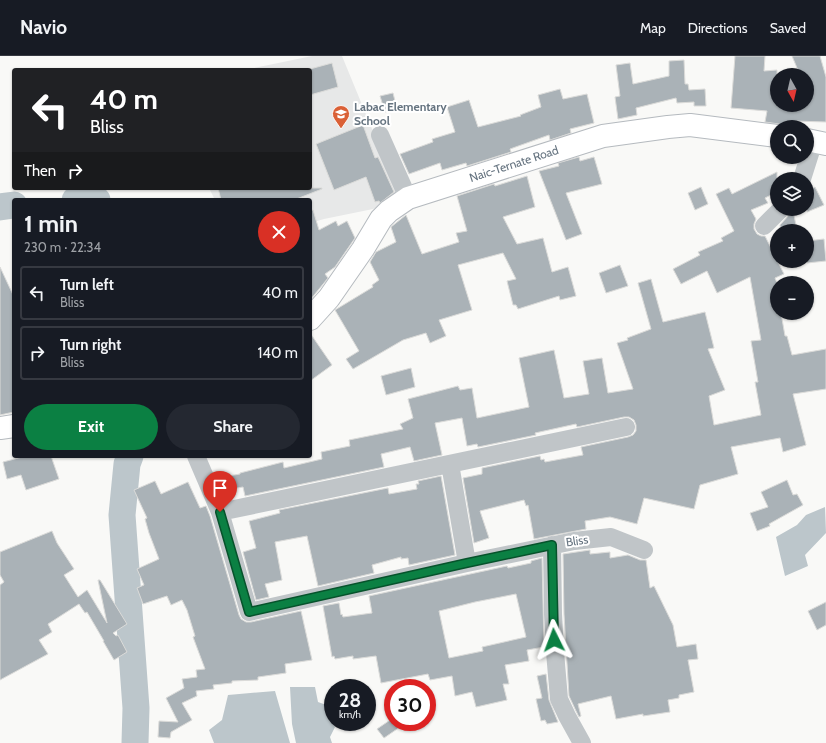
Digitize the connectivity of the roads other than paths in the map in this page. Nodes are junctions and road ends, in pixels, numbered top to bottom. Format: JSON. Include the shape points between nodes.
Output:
{"nodes":[{"id":1,"x":380,"y":135,"type":"dead end"},
{"id":2,"x":770,"y":135,"type":"edge"},
{"id":3,"x":816,"y":142,"type":"edge"},
{"id":4,"x":805,"y":172,"type":"edge"},
{"id":5,"x":408,"y":198,"type":"junction"},
{"id":6,"x":774,"y":216,"type":"edge"},
{"id":7,"x":764,"y":226,"type":"dead end"},
{"id":8,"x":312,"y":316,"type":"edge"},
{"id":9,"x":12,"y":426,"type":"edge"},
{"id":10,"x":626,"y":427,"type":"dead end"},
{"id":11,"x":0,"y":428,"type":"edge"},
{"id":12,"x":197,"y":458,"type":"edge"},
{"id":13,"x":450,"y":464,"type":"junction"},
{"id":14,"x":220,"y":512,"type":"junction"},
{"id":15,"x":552,"y":545,"type":"junction"},
{"id":16,"x":644,"y":550,"type":"dead end"},
{"id":17,"x":467,"y":563,"type":"junction"},
{"id":18,"x":582,"y":743,"type":"edge"}],
"edges":[{"from":1,"to":5,"type":"street"},
{"from":2,"to":5,"type":"main road","name":"Naic-Ternate Road","via":[[690,125],[603,136]]},
{"from":3,"to":4,"type":"street"},
{"from":5,"to":8,"type":"main road","name":"Naic-Ternate Road","via":[[381,218],[329,298]]},
{"from":6,"to":7,"type":"street"},
{"from":9,"to":11,"type":"main road"},
{"from":10,"to":13,"type":"street"},
{"from":12,"to":14,"type":"street","name":"Bliss"},
{"from":13,"to":14,"type":"street"},
{"from":13,"to":17,"type":"street"},
{"from":14,"to":17,"type":"street","name":"Bliss","via":[[249,612]]},
{"from":15,"to":16,"type":"street","name":"Bliss","via":[[611,537]]},
{"from":15,"to":17,"type":"street","name":"Bliss"},
{"from":15,"to":18,"type":"street","via":[[554,652],[559,699]]}]}
